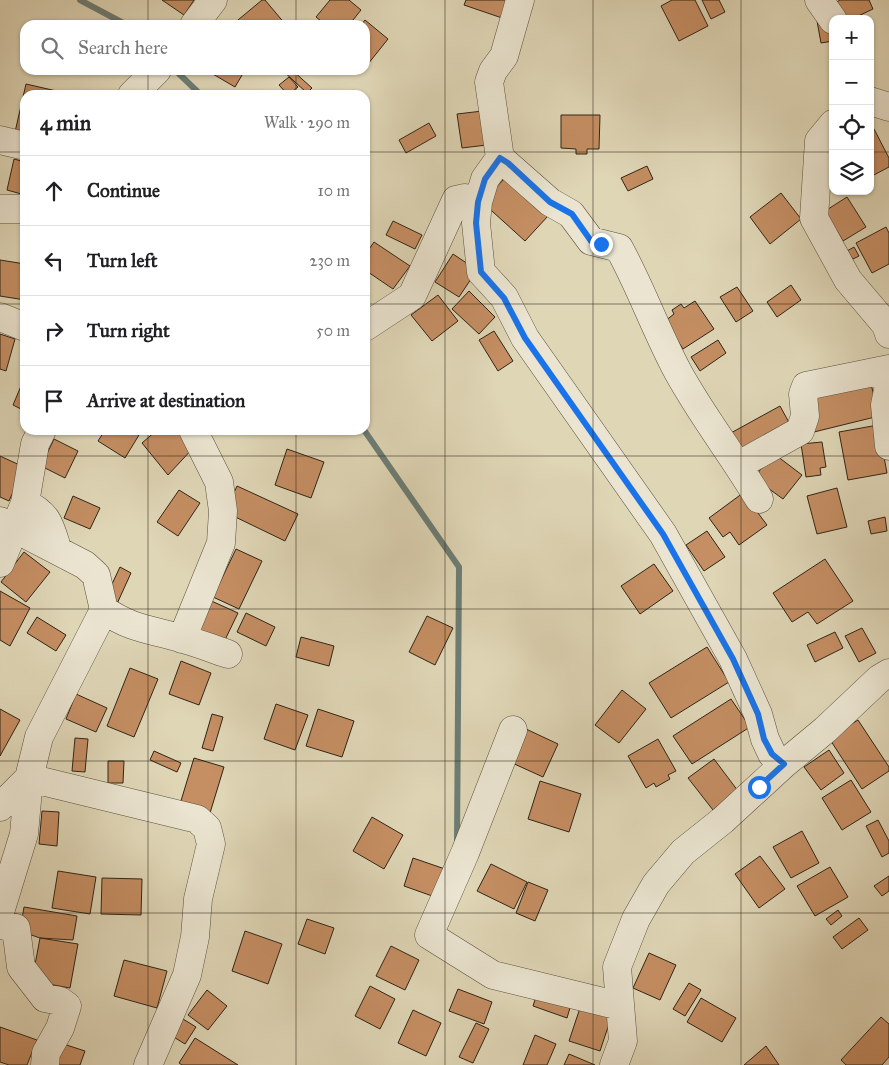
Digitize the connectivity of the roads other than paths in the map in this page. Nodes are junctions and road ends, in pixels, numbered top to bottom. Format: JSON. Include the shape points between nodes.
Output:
{"nodes":[{"id":1,"x":213,"y":0,"type":"edge"},
{"id":2,"x":520,"y":0,"type":"edge"},
{"id":3,"x":819,"y":0,"type":"edge"},
{"id":4,"x":830,"y":15,"type":"edge"},
{"id":5,"x":198,"y":20,"type":"edge"},
{"id":6,"x":152,"y":75,"type":"edge"},
{"id":7,"x":137,"y":90,"type":"edge"},
{"id":8,"x":874,"y":102,"type":"edge"},
{"id":9,"x":889,"y":107,"type":"edge"},
{"id":10,"x":829,"y":129,"type":"edge"},
{"id":11,"x":0,"y":140,"type":"edge"},
{"id":12,"x":20,"y":145,"type":"edge"},
{"id":13,"x":500,"y":158,"type":"junction"},
{"id":14,"x":478,"y":202,"type":"junction"},
{"id":15,"x":0,"y":209,"type":"edge"},
{"id":16,"x":20,"y":209,"type":"edge"},
{"id":17,"x":0,"y":317,"type":"edge"},
{"id":18,"x":370,"y":324,"type":"edge"},
{"id":19,"x":20,"y":325,"type":"edge"},
{"id":20,"x":889,"y":334,"type":"edge"},
{"id":21,"x":889,"y":369,"type":"edge"},
{"id":22,"x":889,"y":385,"type":"edge"},
{"id":23,"x":40,"y":435,"type":"edge"},
{"id":24,"x":200,"y":435,"type":"edge"},
{"id":25,"x":889,"y":446,"type":"edge"},
{"id":26,"x":739,"y":464,"type":"junction"},
{"id":27,"x":758,"y":498,"type":"dead end"},
{"id":28,"x":26,"y":502,"type":"junction"},
{"id":29,"x":7,"y":524,"type":"edge"},
{"id":30,"x":58,"y":551,"type":"junction"},
{"id":31,"x":0,"y":563,"type":"edge"},
{"id":32,"x":104,"y":610,"type":"junction"},
{"id":33,"x":182,"y":639,"type":"junction"},
{"id":34,"x":228,"y":654,"type":"dead end"},
{"id":35,"x":889,"y":674,"type":"edge"},
{"id":36,"x":513,"y":730,"type":"dead end"},
{"id":37,"x":784,"y":764,"type":"junction"},
{"id":38,"x":29,"y":778,"type":"junction"},
{"id":39,"x":0,"y":807,"type":"edge"},
{"id":40,"x":0,"y":912,"type":"edge"},
{"id":41,"x":0,"y":925,"type":"edge"},
{"id":42,"x":620,"y":1006,"type":"junction"},
{"id":43,"x":45,"y":1065,"type":"edge"},
{"id":44,"x":148,"y":1065,"type":"edge"},
{"id":45,"x":614,"y":1065,"type":"edge"}],
"edges":[{"from":1,"to":5,"type":"street"},
{"from":2,"to":13,"type":"street","via":[[504,56],[489,82]]},
{"from":3,"to":4,"type":"street"},
{"from":6,"to":7,"type":"street"},
{"from":8,"to":9,"type":"street"},
{"from":10,"to":20,"type":"street","via":[[819,141],[814,218],[848,280],[886,325]]},
{"from":11,"to":12,"type":"street"},
{"from":13,"to":14,"type":"street","via":[[485,179]]},
{"from":13,"to":26,"type":"street","via":[[550,202],[572,214],[591,241],[619,248],[678,372],[696,404]]},
{"from":14,"to":18,"type":"street","via":[[465,198],[456,200],[412,296]]},
{"from":14,"to":37,"type":"street","via":[[476,223],[481,272],[504,298],[525,338],[663,534],[733,659],[758,714],[764,739],[772,754]]},
{"from":15,"to":16,"type":"street"},
{"from":17,"to":19,"type":"street"},
{"from":21,"to":26,"type":"street","via":[[806,386],[803,394],[805,416],[800,431]]},
{"from":22,"to":25,"type":"street","via":[[885,405]]},
{"from":23,"to":28,"type":"street"},
{"from":24,"to":33,"type":"street","via":[[219,482],[221,543]]},
{"from":26,"to":27,"type":"street"},
{"from":28,"to":29,"type":"street"},
{"from":28,"to":30,"type":"street","via":[[48,520]]},
{"from":29,"to":30,"type":"street"},
{"from":29,"to":31,"type":"street"},
{"from":30,"to":32,"type":"street","via":[[85,565],[96,575]]},
{"from":32,"to":33,"type":"street","via":[[122,623]]},
{"from":32,"to":38,"type":"street","via":[[39,738]]},
{"from":33,"to":34,"type":"street"},
{"from":35,"to":37,"type":"street","via":[[878,679]]},
{"from":36,"to":42,"type":"street","via":[[466,853],[429,934],[493,975]]},
{"from":37,"to":42,"type":"street","via":[[683,852],[656,884],[636,919],[617,968]]},
{"from":38,"to":39,"type":"street"},
{"from":38,"to":40,"type":"street","via":[[24,834]]},
{"from":38,"to":44,"type":"street","via":[[197,819],[207,828],[211,844],[198,899],[187,976]]},
{"from":41,"to":43,"type":"street","via":[[16,928],[21,967],[45,998],[67,1006],[60,1028],[46,1053]]},
{"from":42,"to":45,"type":"street","via":[[623,1041]]}]}
